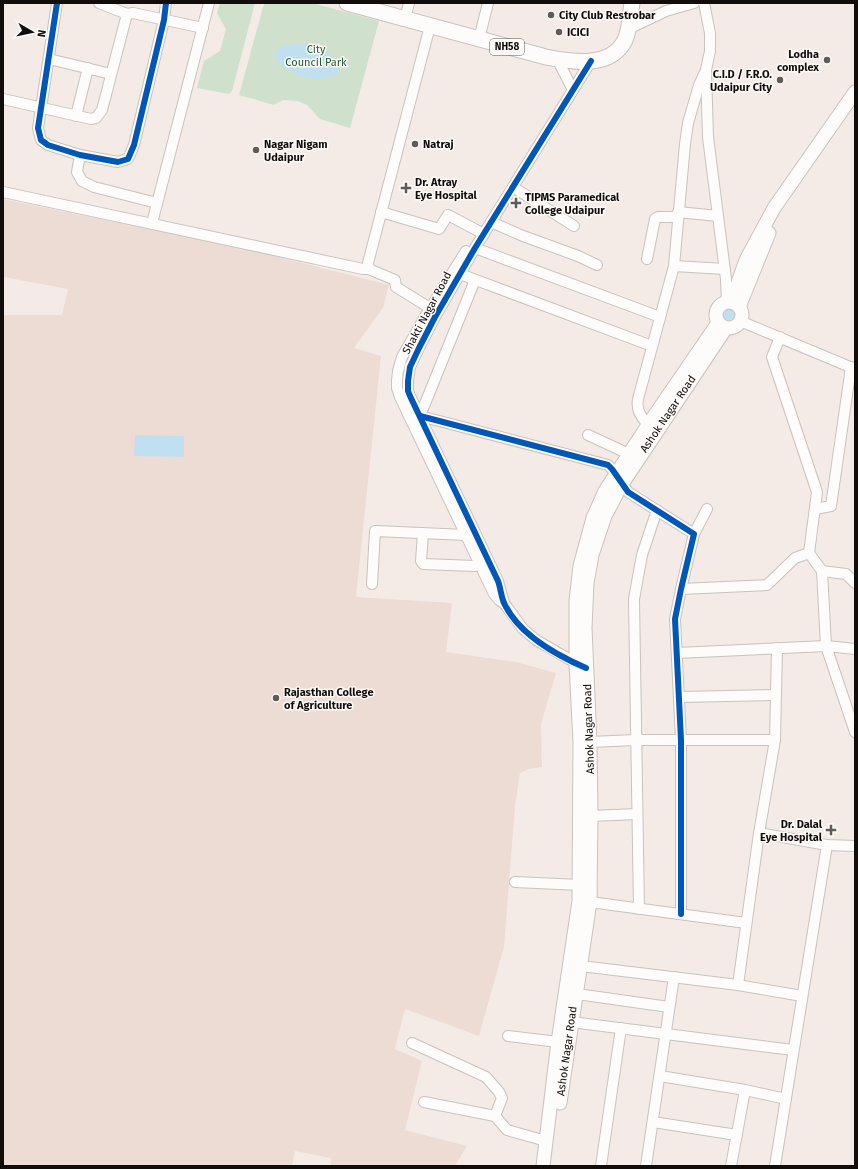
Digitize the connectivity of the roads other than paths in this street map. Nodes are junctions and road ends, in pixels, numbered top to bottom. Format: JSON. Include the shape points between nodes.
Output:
{"nodes":[{"id":1,"x":57,"y":3,"type":"edge"},
{"id":2,"x":99,"y":3,"type":"edge"},
{"id":3,"x":166,"y":3,"type":"edge"},
{"id":4,"x":210,"y":3,"type":"edge"},
{"id":5,"x":347,"y":3,"type":"edge"},
{"id":6,"x":376,"y":3,"type":"edge"},
{"id":7,"x":488,"y":3,"type":"edge"},
{"id":8,"x":623,"y":3,"type":"edge"},
{"id":9,"x":632,"y":3,"type":"edge"},
{"id":10,"x":694,"y":3,"type":"edge"},
{"id":11,"x":704,"y":3,"type":"edge"},
{"id":12,"x":408,"y":7,"type":"edge"},
{"id":13,"x":127,"y":14,"type":"junction"},
{"id":14,"x":164,"y":20,"type":"junction"},
{"id":15,"x":430,"y":26,"type":"junction"},
{"id":16,"x":203,"y":28,"type":"junction"},
{"id":17,"x":628,"y":29,"type":"junction"},
{"id":18,"x":480,"y":31,"type":"junction"},
{"id":19,"x":49,"y":59,"type":"junction"},
{"id":20,"x":557,"y":59,"type":"junction"},
{"id":21,"x":591,"y":61,"type":"junction"},
{"id":22,"x":88,"y":68,"type":"junction"},
{"id":23,"x":706,"y":70,"type":"junction"},
{"id":24,"x":111,"y":74,"type":"junction"},
{"id":25,"x":573,"y":90,"type":"junction"},
{"id":26,"x":855,"y":92,"type":"edge"},
{"id":27,"x":3,"y":99,"type":"edge"},
{"id":28,"x":855,"y":106,"type":"edge"},
{"id":29,"x":41,"y":108,"type":"junction"},
{"id":30,"x":76,"y":116,"type":"junction"},
{"id":31,"x":80,"y":156,"type":"junction"},
{"id":32,"x":513,"y":187,"type":"junction"},
{"id":33,"x":3,"y":192,"type":"edge"},
{"id":34,"x":157,"y":203,"type":"junction"},
{"id":35,"x":381,"y":212,"type":"junction"},
{"id":36,"x":678,"y":214,"type":"junction"},
{"id":37,"x":718,"y":216,"type":"junction"},
{"id":38,"x":491,"y":222,"type":"junction"},
{"id":39,"x":152,"y":223,"type":"junction"},
{"id":40,"x":574,"y":226,"type":"dead end"},
{"id":41,"x":483,"y":235,"type":"junction"},
{"id":42,"x":475,"y":248,"type":"junction"},
{"id":43,"x":647,"y":259,"type":"dead end"},
{"id":44,"x":597,"y":265,"type":"dead end"},
{"id":45,"x":674,"y":266,"type":"junction"},
{"id":46,"x":369,"y":269,"type":"junction"},
{"id":47,"x":725,"y":269,"type":"junction"},
{"id":48,"x":460,"y":274,"type":"junction"},
{"id":49,"x":475,"y":280,"type":"junction"},
{"id":50,"x":733,"y":303,"type":"junction"},
{"id":51,"x":430,"y":308,"type":"junction"},
{"id":52,"x":660,"y":317,"type":"junction"},
{"id":53,"x":740,"y":321,"type":"junction"},
{"id":54,"x":722,"y":325,"type":"junction"},
{"id":55,"x":780,"y":337,"type":"junction"},
{"id":56,"x":652,"y":346,"type":"junction"},
{"id":57,"x":853,"y":368,"type":"edge"},
{"id":58,"x":418,"y":421,"type":"junction"},
{"id":59,"x":648,"y":425,"type":"junction"},
{"id":60,"x":588,"y":435,"type":"dead end"},
{"id":61,"x":629,"y":454,"type":"junction"},
{"id":62,"x":619,"y":479,"type":"junction"},
{"id":63,"x":707,"y":509,"type":"dead end"},
{"id":64,"x":815,"y":509,"type":"junction"},
{"id":65,"x":657,"y":510,"type":"junction"},
{"id":66,"x":423,"y":533,"type":"junction"},
{"id":67,"x":694,"y":534,"type":"junction"},
{"id":68,"x":466,"y":535,"type":"junction"},
{"id":69,"x":809,"y":553,"type":"junction"},
{"id":70,"x":484,"y":562,"type":"junction"},
{"id":71,"x":822,"y":571,"type":"junction"},
{"id":72,"x":855,"y":583,"type":"edge"},
{"id":73,"x":372,"y":584,"type":"dead end"},
{"id":74,"x":681,"y":589,"type":"junction"},
{"id":75,"x":826,"y":646,"type":"junction"},
{"id":76,"x":777,"y":648,"type":"junction"},
{"id":77,"x":855,"y":650,"type":"edge"},
{"id":78,"x":677,"y":653,"type":"junction"},
{"id":79,"x":581,"y":666,"type":"junction"},
{"id":80,"x":776,"y":695,"type":"junction"},
{"id":81,"x":679,"y":697,"type":"junction"},
{"id":82,"x":855,"y":732,"type":"edge"},
{"id":83,"x":635,"y":740,"type":"junction"},
{"id":84,"x":681,"y":740,"type":"junction"},
{"id":85,"x":775,"y":740,"type":"junction"},
{"id":86,"x":590,"y":742,"type":"junction"},
{"id":87,"x":637,"y":814,"type":"junction"},
{"id":88,"x":591,"y":816,"type":"junction"},
{"id":89,"x":759,"y":834,"type":"junction"},
{"id":90,"x":827,"y":845,"type":"junction"},
{"id":91,"x":855,"y":846,"type":"edge"},
{"id":92,"x":516,"y":882,"type":"dead end"},
{"id":93,"x":580,"y":884,"type":"junction"},
{"id":94,"x":590,"y":902,"type":"junction"},
{"id":95,"x":639,"y":909,"type":"junction"},
{"id":96,"x":681,"y":914,"type":"junction"},
{"id":97,"x":746,"y":923,"type":"junction"},
{"id":98,"x":581,"y":966,"type":"junction"},
{"id":99,"x":674,"y":977,"type":"junction"},
{"id":100,"x":738,"y":985,"type":"junction"},
{"id":101,"x":571,"y":993,"type":"junction"},
{"id":102,"x":802,"y":996,"type":"junction"},
{"id":103,"x":669,"y":1006,"type":"junction"},
{"id":104,"x":571,"y":1022,"type":"junction"},
{"id":105,"x":621,"y":1028,"type":"junction"},
{"id":106,"x":666,"y":1034,"type":"junction"},
{"id":107,"x":508,"y":1036,"type":"dead end"},
{"id":108,"x":558,"y":1042,"type":"junction"},
{"id":109,"x":412,"y":1043,"type":"dead end"},
{"id":110,"x":793,"y":1050,"type":"junction"},
{"id":111,"x":660,"y":1076,"type":"junction"},
{"id":112,"x":745,"y":1090,"type":"junction"},
{"id":113,"x":786,"y":1099,"type":"junction"},
{"id":114,"x":424,"y":1102,"type":"dead end"},
{"id":115,"x":495,"y":1116,"type":"junction"},
{"id":116,"x":653,"y":1122,"type":"junction"},
{"id":117,"x":737,"y":1135,"type":"junction"},
{"id":118,"x":546,"y":1142,"type":"junction"},
{"id":119,"x":543,"y":1166,"type":"edge"},
{"id":120,"x":551,"y":1166,"type":"edge"},
{"id":121,"x":601,"y":1166,"type":"edge"},
{"id":122,"x":646,"y":1166,"type":"edge"},
{"id":123,"x":731,"y":1166,"type":"edge"},
{"id":124,"x":775,"y":1166,"type":"edge"}],
"edges":[{"from":1,"to":19,"type":"street"},
{"from":2,"to":13,"type":"street"},
{"from":3,"to":14,"type":"street"},
{"from":4,"to":16,"type":"street"},
{"from":5,"to":15,"type":"highway","number":"NH58"},
{"from":6,"to":12,"type":"highway","number":"NH58"},
{"from":7,"to":18,"type":"street"},
{"from":8,"to":18,"type":"highway","number":"NH58","via":[[615,39],[603,50],[592,53],[549,50]]},
{"from":9,"to":17,"type":"highway","number":"NH58"},
{"from":10,"to":17,"type":"street","via":[[666,11]]},
{"from":11,"to":23,"type":"street","via":[[710,33]]},
{"from":12,"to":18,"type":"highway","number":"NH58"},
{"from":13,"to":14,"type":"street"},
{"from":13,"to":24,"type":"street"},
{"from":14,"to":16,"type":"street"},
{"from":14,"to":31,"type":"street","via":[[134,145],[128,159],[118,162]]},
{"from":15,"to":20,"type":"highway","number":"NH58"},
{"from":15,"to":35,"type":"street"},
{"from":16,"to":34,"type":"street"},
{"from":17,"to":21,"type":"highway","number":"NH58","via":[[626,39],[617,51],[607,58]]},
{"from":19,"to":22,"type":"street"},
{"from":19,"to":29,"type":"street"},
{"from":20,"to":21,"type":"highway","number":"NH58"},
{"from":20,"to":25,"type":"street"},
{"from":21,"to":25,"type":"street","name":"Shakti Nagar Road"},
{"from":22,"to":24,"type":"street"},
{"from":22,"to":30,"type":"street"},
{"from":23,"to":36,"type":"street","via":[[699,85],[686,132]]},
{"from":23,"to":37,"type":"street","via":[[708,137]]},
{"from":24,"to":30,"type":"street","via":[[102,110],[96,118]]},
{"from":25,"to":32,"type":"street","name":"Shakti Nagar Road"},
{"from":26,"to":50,"type":"main road","via":[[774,208],[746,260]]},
{"from":27,"to":29,"type":"street"},
{"from":28,"to":50,"type":"main road","via":[[786,201]]},
{"from":29,"to":30,"type":"street"},
{"from":29,"to":31,"type":"street","via":[[38,128],[41,140]]},
{"from":31,"to":34,"type":"street","via":[[77,172],[82,181],[94,187]]},
{"from":32,"to":38,"type":"street","name":"Shakti Nagar Road"},
{"from":32,"to":40,"type":"street"},
{"from":33,"to":39,"type":"street"},
{"from":34,"to":39,"type":"street"},
{"from":35,"to":41,"type":"street","via":[[439,229],[448,215]]},
{"from":35,"to":46,"type":"street","via":[[368,259]]},
{"from":36,"to":37,"type":"street"},
{"from":36,"to":43,"type":"street","via":[[655,219]]},
{"from":36,"to":45,"type":"street"},
{"from":37,"to":47,"type":"street"},
{"from":38,"to":41,"type":"street","name":"Shakti Nagar Road"},
{"from":38,"to":44,"type":"street"},
{"from":39,"to":46,"type":"street"},
{"from":41,"to":42,"type":"street","name":"Shakti Nagar Road"},
{"from":41,"to":51,"type":"street","name":"Shakti Nagar Road","via":[[470,244]]},
{"from":42,"to":48,"type":"street","name":"Shakti Nagar Road"},
{"from":42,"to":52,"type":"street"},
{"from":45,"to":47,"type":"street"},
{"from":45,"to":52,"type":"street"},
{"from":46,"to":51,"type":"street","via":[[395,280],[396,287]]},
{"from":47,"to":50,"type":"street"},
{"from":48,"to":49,"type":"street"},
{"from":48,"to":58,"type":"street","name":"Shakti Nagar Road","via":[[410,367],[408,391]]},
{"from":49,"to":56,"type":"street"},
{"from":49,"to":58,"type":"street"},
{"from":50,"to":53,"type":"main road","via":[[742,311]]},
{"from":50,"to":54,"type":"main road","via":[[719,306],[717,309],[716,314]]},
{"from":51,"to":58,"type":"street","name":"Shakti Nagar Road","via":[[402,357],[398,371],[398,392]]},
{"from":52,"to":56,"type":"street"},
{"from":53,"to":54,"type":"main road","via":[[736,326]]},
{"from":53,"to":55,"type":"street"},
{"from":54,"to":59,"type":"main road"},
{"from":54,"to":62,"type":"main road","name":"Ashok Nagar Road"},
{"from":55,"to":57,"type":"street"},
{"from":55,"to":64,"type":"street","via":[[772,357],[817,492]]},
{"from":56,"to":59,"type":"street","via":[[637,406],[639,414]]},
{"from":57,"to":64,"type":"street","via":[[830,506]]},
{"from":58,"to":62,"type":"street","via":[[443,422],[608,465]]},
{"from":58,"to":68,"type":"street","name":"Shakti Nagar Road"},
{"from":58,"to":70,"type":"street","name":"Shakti Nagar Road"},
{"from":59,"to":61,"type":"main road"},
{"from":60,"to":61,"type":"street"},
{"from":61,"to":62,"type":"main road"},
{"from":62,"to":65,"type":"street","via":[[628,492]]},
{"from":62,"to":79,"type":"main road","name":"Ashok Nagar Road","via":[[592,555],[587,583]]},
{"from":63,"to":67,"type":"street"},
{"from":64,"to":69,"type":"street"},
{"from":65,"to":67,"type":"street"},
{"from":65,"to":83,"type":"street","via":[[642,555],[634,599]]},
{"from":66,"to":68,"type":"street"},
{"from":66,"to":70,"type":"street","via":[[423,564],[473,566]]},
{"from":66,"to":73,"type":"street","via":[[375,531]]},
{"from":67,"to":74,"type":"street"},
{"from":68,"to":70,"type":"street","name":"Shakti Nagar Road"},
{"from":69,"to":71,"type":"street"},
{"from":69,"to":74,"type":"street","via":[[795,558],[767,585]]},
{"from":70,"to":79,"type":"street","name":"Shakti Nagar Road","via":[[498,581],[504,603],[518,624],[528,634]]},
{"from":71,"to":72,"type":"street","via":[[846,574]]},
{"from":71,"to":75,"type":"street"},
{"from":74,"to":78,"type":"street","via":[[675,619]]},
{"from":75,"to":76,"type":"street"},
{"from":75,"to":77,"type":"street"},
{"from":75,"to":82,"type":"street"},
{"from":76,"to":78,"type":"street"},
{"from":76,"to":80,"type":"street"},
{"from":78,"to":81,"type":"street"},
{"from":79,"to":86,"type":"main road","name":"Ashok Nagar Road"},
{"from":79,"to":93,"type":"main road"},
{"from":80,"to":81,"type":"street"},
{"from":80,"to":85,"type":"street"},
{"from":81,"to":84,"type":"street"},
{"from":83,"to":84,"type":"street"},
{"from":83,"to":86,"type":"street"},
{"from":83,"to":87,"type":"street"},
{"from":84,"to":85,"type":"street"},
{"from":84,"to":96,"type":"street"},
{"from":85,"to":89,"type":"street"},
{"from":86,"to":88,"type":"main road","name":"Ashok Nagar Road"},
{"from":87,"to":88,"type":"street"},
{"from":87,"to":95,"type":"street"},
{"from":88,"to":94,"type":"main road","name":"Ashok Nagar Road"},
{"from":89,"to":90,"type":"street"},
{"from":89,"to":97,"type":"street"},
{"from":90,"to":91,"type":"street"},
{"from":90,"to":102,"type":"street"},
{"from":92,"to":93,"type":"street"},
{"from":93,"to":101,"type":"main road"},
{"from":94,"to":95,"type":"street"},
{"from":94,"to":98,"type":"main road","name":"Ashok Nagar Road"},
{"from":95,"to":96,"type":"street"},
{"from":96,"to":97,"type":"street"},
{"from":97,"to":100,"type":"street"},
{"from":98,"to":99,"type":"street"},
{"from":98,"to":101,"type":"main road","name":"Ashok Nagar Road"},
{"from":99,"to":100,"type":"street"},
{"from":99,"to":103,"type":"street"},
{"from":100,"to":102,"type":"street"},
{"from":101,"to":103,"type":"street"},
{"from":101,"to":104,"type":"main road","name":"Ashok Nagar Road"},
{"from":101,"to":108,"type":"main road"},
{"from":102,"to":110,"type":"street"},
{"from":103,"to":106,"type":"street"},
{"from":104,"to":105,"type":"street"},
{"from":104,"to":120,"type":"main road","name":"Ashok Nagar Road"},
{"from":105,"to":106,"type":"street"},
{"from":105,"to":121,"type":"street"},
{"from":106,"to":110,"type":"street"},
{"from":106,"to":111,"type":"street"},
{"from":107,"to":108,"type":"street"},
{"from":108,"to":118,"type":"main road"},
{"from":109,"to":115,"type":"street","via":[[486,1077],[500,1092],[502,1098]]},
{"from":110,"to":113,"type":"street"},
{"from":111,"to":112,"type":"street"},
{"from":111,"to":116,"type":"street"},
{"from":112,"to":113,"type":"street"},
{"from":112,"to":117,"type":"street"},
{"from":113,"to":124,"type":"street"},
{"from":114,"to":115,"type":"street"},
{"from":115,"to":118,"type":"street","via":[[507,1130]]},
{"from":116,"to":117,"type":"street"},
{"from":116,"to":122,"type":"street"},
{"from":117,"to":123,"type":"street"},
{"from":118,"to":119,"type":"main road"}]}
